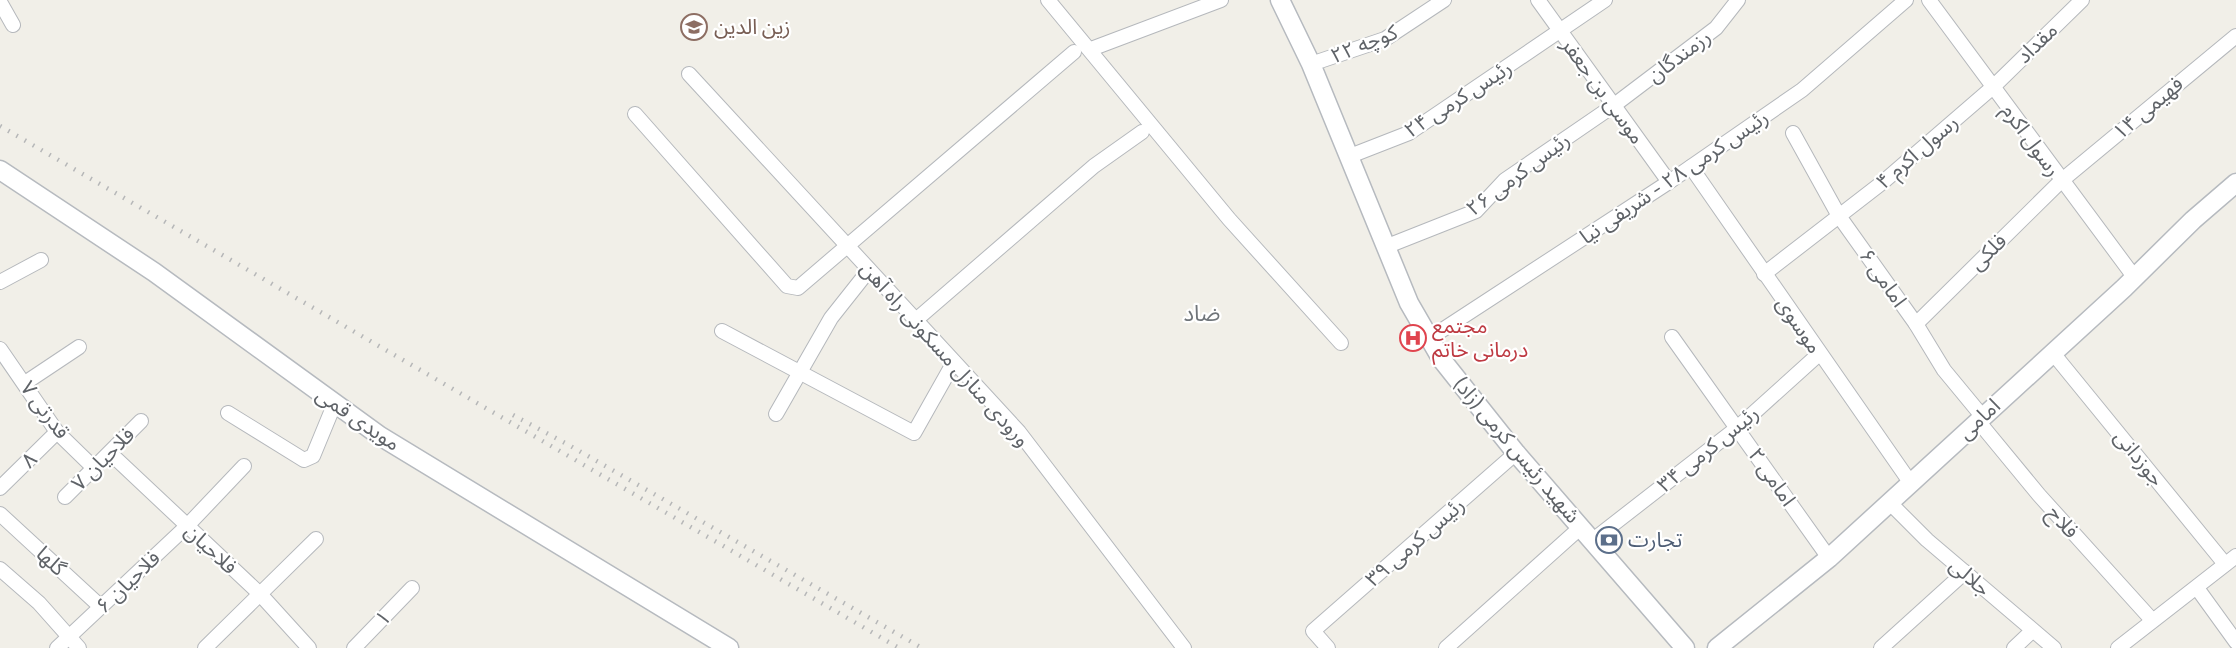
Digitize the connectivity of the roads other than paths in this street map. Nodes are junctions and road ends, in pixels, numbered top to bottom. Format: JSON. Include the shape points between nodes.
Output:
{"nodes":[{"id":1,"x":1048,"y":0,"type":"edge"},
{"id":2,"x":1221,"y":0,"type":"edge"},
{"id":3,"x":1280,"y":0,"type":"edge"},
{"id":4,"x":1444,"y":0,"type":"edge"},
{"id":5,"x":1538,"y":0,"type":"edge"},
{"id":6,"x":1605,"y":0,"type":"edge"},
{"id":7,"x":1738,"y":0,"type":"edge"},
{"id":8,"x":1906,"y":0,"type":"edge"},
{"id":9,"x":1929,"y":0,"type":"edge"},
{"id":10,"x":2082,"y":0,"type":"edge"},
{"id":11,"x":0,"y":2,"type":"edge"},
{"id":12,"x":13,"y":25,"type":"dead end"},
{"id":13,"x":1560,"y":31,"type":"junction"},
{"id":14,"x":2236,"y":36,"type":"edge"},
{"id":15,"x":1090,"y":49,"type":"junction"},
{"id":16,"x":1074,"y":52,"type":"dead end"},
{"id":17,"x":1311,"y":64,"type":"junction"},
{"id":18,"x":689,"y":74,"type":"dead end"},
{"id":19,"x":1993,"y":87,"type":"junction"},
{"id":20,"x":1613,"y":106,"type":"junction"},
{"id":21,"x":635,"y":114,"type":"dead end"},
{"id":22,"x":1142,"y":132,"type":"dead end"},
{"id":23,"x":1793,"y":133,"type":"dead end"},
{"id":24,"x":1350,"y":156,"type":"junction"},
{"id":25,"x":1691,"y":167,"type":"junction"},
{"id":26,"x":0,"y":170,"type":"edge"},
{"id":27,"x":2061,"y":181,"type":"junction"},
{"id":28,"x":1669,"y":182,"type":"junction"},
{"id":29,"x":2234,"y":187,"type":"edge"},
{"id":30,"x":1839,"y":216,"type":"junction"},
{"id":31,"x":847,"y":246,"type":"junction"},
{"id":32,"x":1385,"y":247,"type":"junction"},
{"id":33,"x":41,"y":260,"type":"dead end"},
{"id":34,"x":869,"y":270,"type":"junction"},
{"id":35,"x":1764,"y":274,"type":"junction"},
{"id":36,"x":2135,"y":278,"type":"junction"},
{"id":37,"x":0,"y":282,"type":"edge"},
{"id":38,"x":917,"y":319,"type":"junction"},
{"id":39,"x":1916,"y":324,"type":"junction"},
{"id":40,"x":722,"y":331,"type":"dead end"},
{"id":41,"x":1672,"y":337,"type":"dead end"},
{"id":42,"x":1430,"y":338,"type":"junction"},
{"id":43,"x":1341,"y":343,"type":"dead end"},
{"id":44,"x":79,"y":347,"type":"dead end"},
{"id":45,"x":0,"y":349,"type":"edge"},
{"id":46,"x":2052,"y":352,"type":"junction"},
{"id":47,"x":1819,"y":354,"type":"junction"},
{"id":48,"x":954,"y":362,"type":"junction"},
{"id":49,"x":801,"y":372,"type":"junction"},
{"id":50,"x":25,"y":383,"type":"junction"},
{"id":51,"x":334,"y":405,"type":"junction"},
{"id":52,"x":228,"y":413,"type":"dead end"},
{"id":53,"x":776,"y":414,"type":"dead end"},
{"id":54,"x":1980,"y":418,"type":"junction"},
{"id":55,"x":141,"y":421,"type":"dead end"},
{"id":56,"x":1737,"y":428,"type":"junction"},
{"id":57,"x":57,"y":432,"type":"junction"},
{"id":58,"x":110,"y":453,"type":"junction"},
{"id":59,"x":1516,"y":453,"type":"junction"},
{"id":60,"x":244,"y":466,"type":"dead end"},
{"id":61,"x":94,"y":468,"type":"junction"},
{"id":62,"x":1910,"y":482,"type":"junction"},
{"id":63,"x":2,"y":483,"type":"edge"},
{"id":64,"x":65,"y":497,"type":"dead end"},
{"id":65,"x":1890,"y":503,"type":"junction"},
{"id":66,"x":0,"y":514,"type":"edge"},
{"id":67,"x":187,"y":526,"type":"junction"},
{"id":68,"x":1587,"y":534,"type":"junction"},
{"id":69,"x":315,"y":539,"type":"dead end"},
{"id":70,"x":1829,"y":558,"type":"junction"},
{"id":71,"x":2231,"y":560,"type":"edge"},
{"id":72,"x":0,"y":569,"type":"edge"},
{"id":73,"x":1965,"y":572,"type":"junction"},
{"id":74,"x":412,"y":588,"type":"dead end"},
{"id":75,"x":2197,"y":588,"type":"junction"},
{"id":76,"x":260,"y":594,"type":"junction"},
{"id":77,"x":101,"y":607,"type":"junction"},
{"id":78,"x":2152,"y":620,"type":"junction"},
{"id":79,"x":2032,"y":631,"type":"junction"},
{"id":80,"x":2236,"y":642,"type":"edge"},
{"id":81,"x":74,"y":643,"type":"edge"},
{"id":82,"x":57,"y":648,"type":"edge"},
{"id":83,"x":205,"y":648,"type":"edge"},
{"id":84,"x":309,"y":648,"type":"edge"},
{"id":85,"x":354,"y":648,"type":"edge"},
{"id":86,"x":729,"y":648,"type":"edge"},
{"id":87,"x":1184,"y":648,"type":"edge"},
{"id":88,"x":1328,"y":648,"type":"edge"},
{"id":89,"x":1446,"y":648,"type":"edge"},
{"id":90,"x":1685,"y":648,"type":"edge"},
{"id":91,"x":1717,"y":648,"type":"edge"},
{"id":92,"x":1881,"y":648,"type":"edge"},
{"id":93,"x":2014,"y":648,"type":"edge"},
{"id":94,"x":2054,"y":648,"type":"edge"},
{"id":95,"x":2118,"y":648,"type":"edge"}],
"edges":[{"from":1,"to":15,"type":"street"},
{"from":2,"to":15,"type":"street"},
{"from":3,"to":17,"type":"street","name":"شهید رئیس کرمی (زاد)"},
{"from":4,"to":17,"type":"street","name":"کوچه ۲۲","via":[[1385,39]]},
{"from":5,"to":13,"type":"street","name":"موسی بن جعفر"},
{"from":6,"to":13,"type":"street","name":"رئیس کرمی ۲۴"},
{"from":7,"to":20,"type":"street","name":"رزمندگان","via":[[1716,28]]},
{"from":8,"to":25,"type":"street","name":"رئیس کرمی ۲۸ - شریفی نیا","via":[[1802,90]]},
{"from":9,"to":19,"type":"street","name":"رسول اکرم"},
{"from":10,"to":19,"type":"street","name":"مقداد"},
{"from":11,"to":12,"type":"street"},
{"from":13,"to":20,"type":"street","name":"موسی بن جعفر"},
{"from":13,"to":24,"type":"street","name":"رئیس کرمی ۲۴","via":[[1409,134]]},
{"from":14,"to":27,"type":"street","name":"فهیمی ۱۴"},
{"from":15,"to":43,"type":"street","via":[[1237,228]]},
{"from":16,"to":31,"type":"street"},
{"from":17,"to":24,"type":"street","name":"شهید رئیس کرمی (زاد)"},
{"from":18,"to":31,"type":"street","name":"ورودی منازل مسکونی راه آهن"},
{"from":19,"to":27,"type":"street","name":"رسول اکرم"},
{"from":19,"to":30,"type":"street","name":"رسول اکرم ۴"},
{"from":20,"to":28,"type":"street","name":"موسی بن جعفر"},
{"from":20,"to":32,"type":"street","name":"رئیس کرمی ۲۶","via":[[1505,180],[1476,211]]},
{"from":21,"to":31,"type":"street","via":[[787,286],[798,288]]},
{"from":22,"to":38,"type":"street","via":[[1094,166]]},
{"from":23,"to":30,"type":"street","name":"امامی ۶"},
{"from":24,"to":32,"type":"street","name":"شهید رئیس کرمی (زاد)"},
{"from":25,"to":28,"type":"street","name":"رئیس کرمی ۲۸ - شریفی نیا"},
{"from":25,"to":35,"type":"street","name":"موسوی"},
{"from":26,"to":51,"type":"street","name":"مویدی قمی","via":[[154,272]]},
{"from":27,"to":36,"type":"street","name":"رسول اکرم"},
{"from":27,"to":39,"type":"street","name":"فلکی"},
{"from":28,"to":42,"type":"street","name":"رئیس کرمی ۲۸ - شریفی نیا"},
{"from":29,"to":36,"type":"street","name":"امامی","via":[[2193,220]]},
{"from":30,"to":35,"type":"street","name":"رسول اکرم ۴"},
{"from":30,"to":39,"type":"street","name":"امامی ۶"},
{"from":31,"to":34,"type":"street","name":"ورودی منازل مسکونی راه آهن"},
{"from":32,"to":42,"type":"street","name":"شهید رئیس کرمی (زاد)","via":[[1409,303]]},
{"from":33,"to":37,"type":"street"},
{"from":34,"to":38,"type":"street","name":"ورودی منازل مسکونی راه آهن"},
{"from":34,"to":49,"type":"street","via":[[831,318]]},
{"from":35,"to":47,"type":"street","name":"موسوی"},
{"from":36,"to":46,"type":"street","name":"امامی"},
{"from":38,"to":48,"type":"street","name":"ورودی منازل مسکونی راه آهن"},
{"from":39,"to":54,"type":"street","name":"امامی ۶"},
{"from":40,"to":49,"type":"street"},
{"from":41,"to":56,"type":"street","name":"امامی ۲"},
{"from":42,"to":59,"type":"street","name":"شهید رئیس کرمی (زاد)","via":[[1442,360]]},
{"from":44,"to":50,"type":"street"},
{"from":45,"to":50,"type":"street","name":"قدرتی ۷"},
{"from":46,"to":54,"type":"street","name":"امامی"},
{"from":46,"to":71,"type":"street","name":"جوزدانی"},
{"from":47,"to":56,"type":"street","name":"رئیس کرمی ۳۴"},
{"from":47,"to":62,"type":"street","name":"موسوی"},
{"from":48,"to":49,"type":"street","via":[[914,433]]},
{"from":48,"to":87,"type":"street","name":"ورودی منازل مسکونی راه آهن","via":[[1019,432]]},
{"from":49,"to":53,"type":"street"},
{"from":50,"to":57,"type":"street","name":"قدرتی ۷"},
{"from":51,"to":52,"type":"street","via":[[312,456],[304,460]]},
{"from":51,"to":86,"type":"street","name":"مویدی قمی"},
{"from":54,"to":62,"type":"street","name":"امامی"},
{"from":54,"to":78,"type":"street","name":"فلاح","via":[[2039,495]]},
{"from":55,"to":58,"type":"street","name":"فلاحیان ۷"},
{"from":56,"to":68,"type":"street","name":"رئیس کرمی ۳۴"},
{"from":56,"to":70,"type":"street","name":"امامی ۲"},
{"from":57,"to":61,"type":"street","name":"قدرتی ۷"},
{"from":57,"to":63,"type":"street","name":"۸"},
{"from":58,"to":61,"type":"street","name":"فلاحیان ۷"},
{"from":58,"to":67,"type":"street","name":"فلاحیان"},
{"from":59,"to":68,"type":"street","name":"شهید رئیس کرمی (زاد)"},
{"from":59,"to":88,"type":"street","name":"رئیس کرمی ۳۹","via":[[1313,631]]},
{"from":60,"to":67,"type":"street","name":"فلاحیان ۶"},
{"from":61,"to":64,"type":"street","name":"فلاحیان ۷"},
{"from":62,"to":65,"type":"street","name":"امامی"},
{"from":65,"to":70,"type":"street","name":"امامی"},
{"from":65,"to":73,"type":"street","name":"جلالی"},
{"from":66,"to":77,"type":"street","name":"گلها"},
{"from":67,"to":76,"type":"street","name":"فلاحیان"},
{"from":67,"to":77,"type":"street","name":"فلاحیان ۶"},
{"from":68,"to":89,"type":"street","name":"رئیس کرمی ۳۴"},
{"from":68,"to":90,"type":"street","name":"شهید رئیس کرمی (زاد)"},
{"from":69,"to":76,"type":"street"},
{"from":70,"to":91,"type":"street","name":"امامی"},
{"from":71,"to":75,"type":"street"},
{"from":72,"to":81,"type":"street","via":[[39,603]]},
{"from":73,"to":79,"type":"street","name":"جلالی"},
{"from":73,"to":92,"type":"street"},
{"from":74,"to":85,"type":"street","name":"۱"},
{"from":75,"to":78,"type":"street"},
{"from":75,"to":80,"type":"street"},
{"from":76,"to":83,"type":"street"},
{"from":76,"to":84,"type":"street","name":"فلاحیان"},
{"from":77,"to":81,"type":"street","name":"فلاحیان ۶"},
{"from":78,"to":95,"type":"street"},
{"from":79,"to":93,"type":"street"},
{"from":79,"to":94,"type":"street","name":"جلالی"},
{"from":81,"to":82,"type":"street","name":"فلاحیان ۶"}]}
